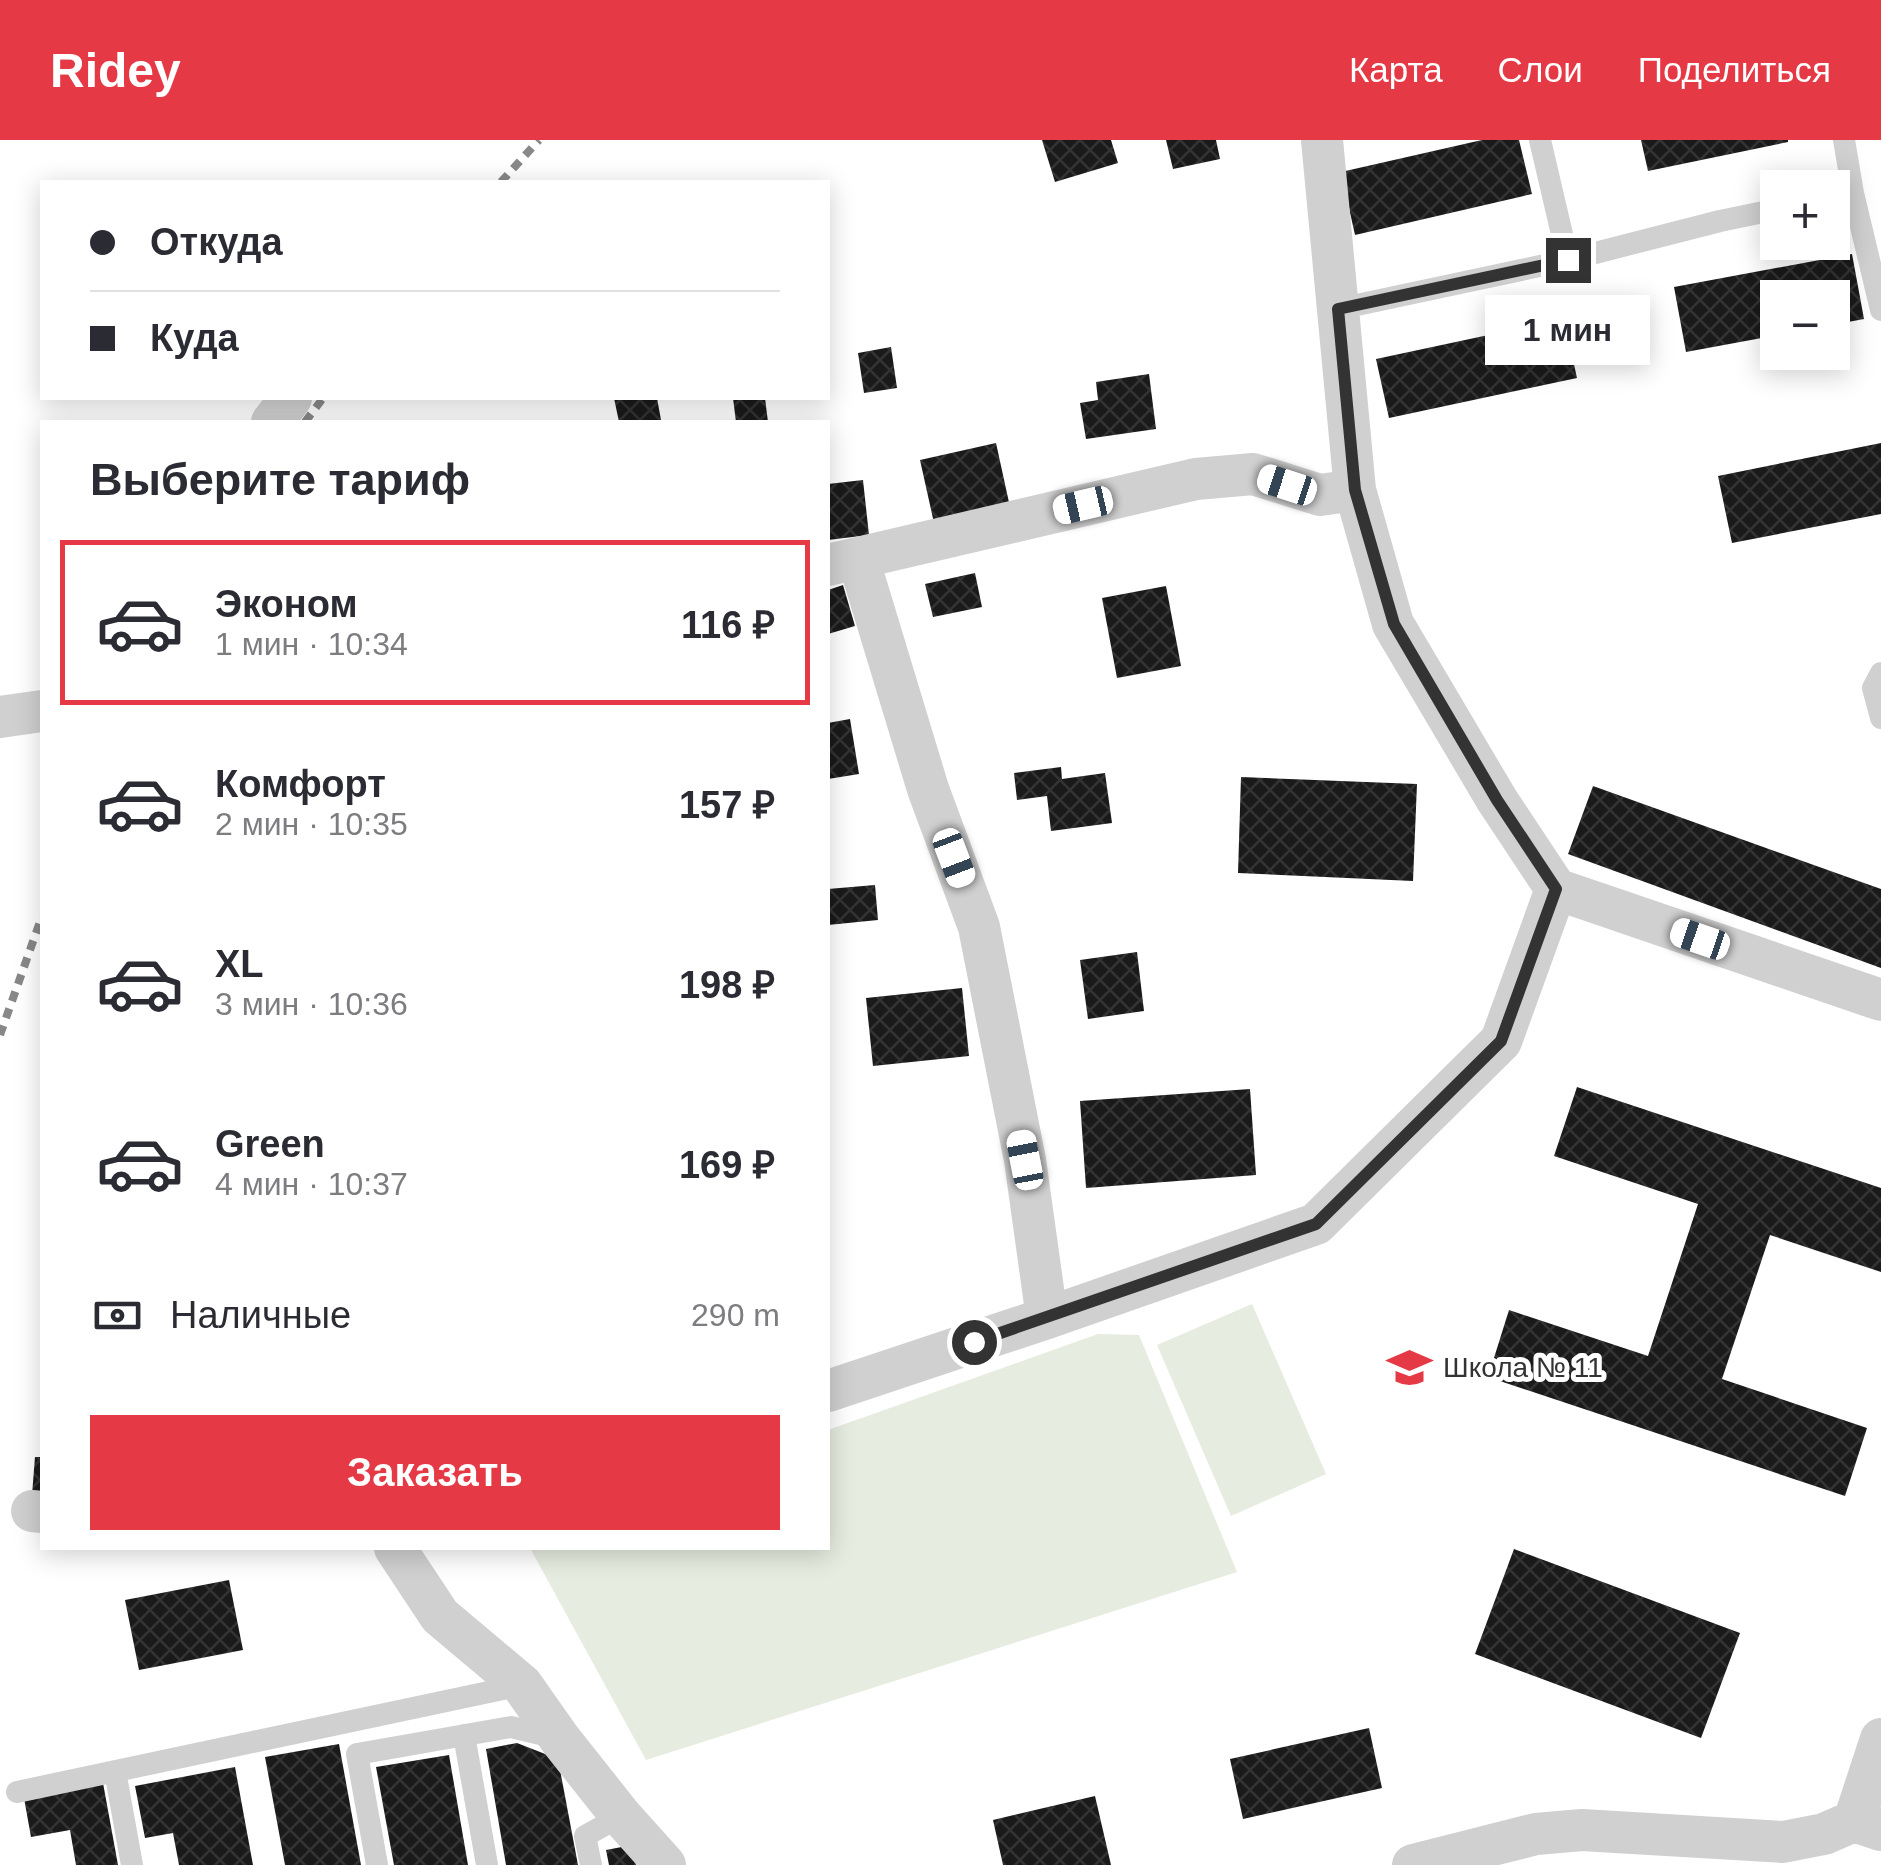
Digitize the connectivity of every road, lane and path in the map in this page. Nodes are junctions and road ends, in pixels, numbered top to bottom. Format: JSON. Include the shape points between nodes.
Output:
{"nodes":[{"id":1,"x":1322,"y":140,"type":"edge"},
{"id":2,"x":1540,"y":140,"type":"edge"},
{"id":3,"x":1844,"y":140,"type":"edge"},
{"id":4,"x":1843,"y":170,"type":"edge"},
{"id":5,"x":1760,"y":212,"type":"edge"},
{"id":6,"x":1850,"y":216,"type":"edge"},
{"id":7,"x":1568,"y":260,"type":"junction"},
{"id":8,"x":1338,"y":309,"type":"junction"},
{"id":9,"x":1881,"y":310,"type":"edge"},
{"id":10,"x":289,"y":400,"type":"edge"},
{"id":11,"x":274,"y":420,"type":"edge"},
{"id":12,"x":1355,"y":490,"type":"junction"},
{"id":13,"x":843,"y":561,"type":"edge"},
{"id":14,"x":1881,"y":672,"type":"edge"},
{"id":15,"x":40,"y":711,"type":"edge"},
{"id":16,"x":0,"y":717,"type":"edge"},
{"id":17,"x":1881,"y":718,"type":"edge"},
{"id":18,"x":1556,"y":889,"type":"junction"},
{"id":19,"x":1881,"y":1000,"type":"edge"},
{"id":20,"x":1047,"y":1318,"type":"junction"},
{"id":21,"x":830,"y":1390,"type":"edge"},
{"id":22,"x":396,"y":1550,"type":"edge"},
{"id":23,"x":522,"y":1685,"type":"junction"},
{"id":24,"x":464,"y":1734,"type":"junction"},
{"id":25,"x":560,"y":1739,"type":"junction"},
{"id":26,"x":1881,"y":1739,"type":"edge"},
{"id":27,"x":115,"y":1772,"type":"junction"},
{"id":28,"x":17,"y":1792,"type":"dead end"},
{"id":29,"x":620,"y":1816,"type":"junction"},
{"id":30,"x":1867,"y":1826,"type":"edge"},
{"id":31,"x":132,"y":1865,"type":"edge"},
{"id":32,"x":377,"y":1865,"type":"edge"},
{"id":33,"x":487,"y":1865,"type":"edge"},
{"id":34,"x":591,"y":1865,"type":"edge"},
{"id":35,"x":665,"y":1865,"type":"edge"},
{"id":36,"x":1413,"y":1865,"type":"edge"}],
"edges":[{"from":1,"to":8,"type":"street"},
{"from":2,"to":7,"type":"lane"},
{"from":3,"to":4,"type":"lane"},
{"from":5,"to":7,"type":"lane"},
{"from":6,"to":9,"type":"lane"},
{"from":7,"to":8,"type":"lane"},
{"from":8,"to":12,"type":"street"},
{"from":10,"to":11,"type":"street"},
{"from":12,"to":13,"type":"street","via":[[1320,496],[1253,474],[1196,479]]},
{"from":12,"to":18,"type":"street","via":[[1394,624]]},
{"from":13,"to":20,"type":"street","via":[[979,926],[1025,1160]]},
{"from":14,"to":17,"type":"lane","via":[[1873,688]]},
{"from":15,"to":16,"type":"street"},
{"from":18,"to":19,"type":"street"},
{"from":18,"to":20,"type":"street","via":[[1501,1041],[1316,1224]]},
{"from":20,"to":21,"type":"street"},
{"from":22,"to":23,"type":"street","via":[[440,1616]]},
{"from":23,"to":25,"type":"street"},
{"from":23,"to":27,"type":"lane"},
{"from":24,"to":25,"type":"lane","via":[[511,1726]]},
{"from":24,"to":32,"type":"lane","via":[[356,1754]]},
{"from":24,"to":33,"type":"lane"},
{"from":25,"to":29,"type":"street"},
{"from":26,"to":30,"type":"street"},
{"from":27,"to":28,"type":"lane"},
{"from":27,"to":31,"type":"lane"},
{"from":29,"to":34,"type":"lane","via":[[586,1836]]},
{"from":29,"to":35,"type":"street"},
{"from":30,"to":36,"type":"street","via":[[1783,1842],[1582,1830],[1536,1834]]}]}
